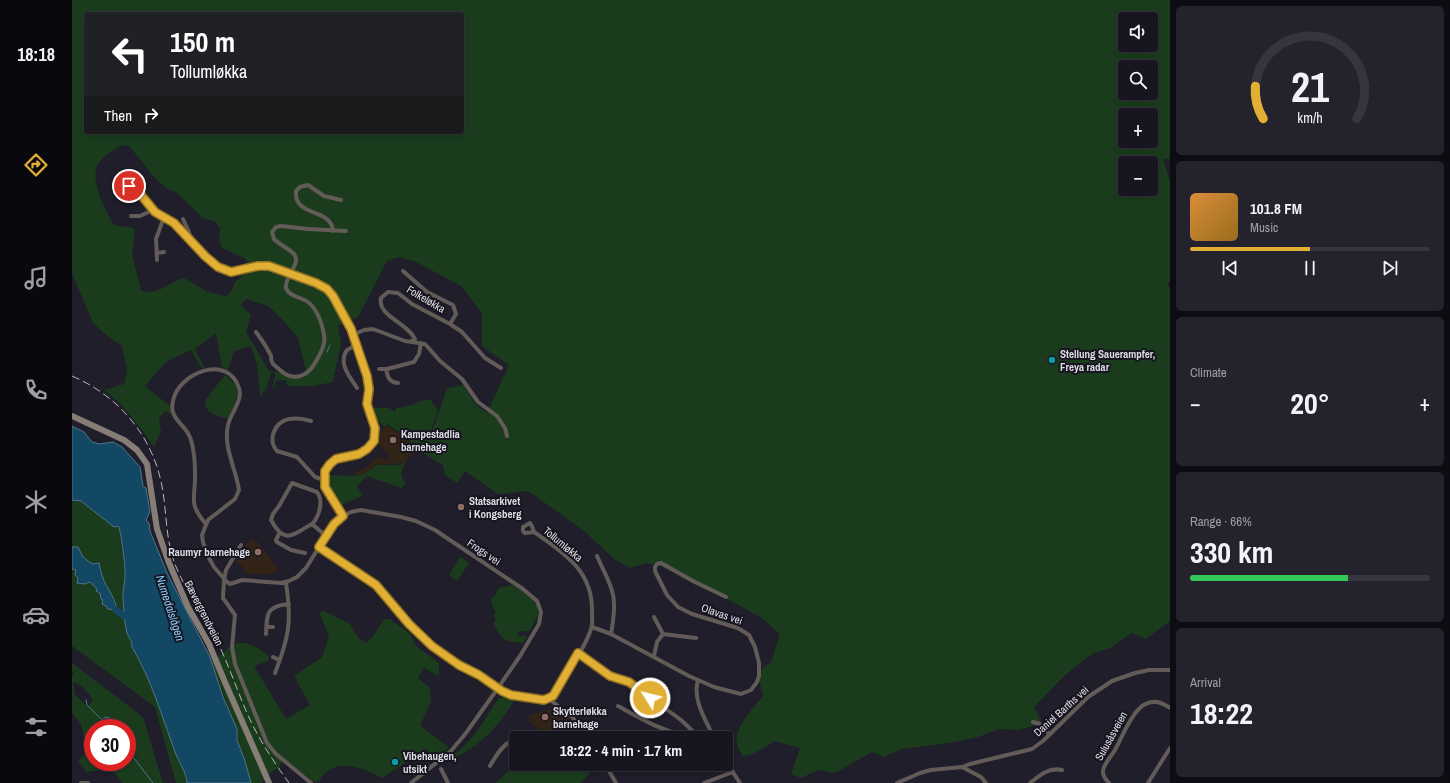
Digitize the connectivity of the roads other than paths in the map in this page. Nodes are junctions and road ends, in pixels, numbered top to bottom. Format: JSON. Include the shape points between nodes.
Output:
{"nodes":[{"id":1,"x":117,"y":177,"type":"dead end"},
{"id":2,"x":341,"y":200,"type":"dead end"},
{"id":3,"x":153,"y":210,"type":"junction"},
{"id":4,"x":131,"y":216,"type":"dead end"},
{"id":5,"x":164,"y":217,"type":"junction"},
{"id":6,"x":183,"y":219,"type":"dead end"},
{"id":7,"x":333,"y":231,"type":"junction"},
{"id":8,"x":346,"y":232,"type":"dead end"},
{"id":9,"x":190,"y":240,"type":"junction"},
{"id":10,"x":164,"y":252,"type":"dead end"},
{"id":11,"x":157,"y":253,"type":"junction"},
{"id":12,"x":157,"y":260,"type":"dead end"},
{"id":13,"x":403,"y":271,"type":"dead end"},
{"id":14,"x":290,"y":274,"type":"junction"},
{"id":15,"x":334,"y":297,"type":"junction"},
{"id":16,"x":329,"y":301,"type":"dead end"},
{"id":17,"x":450,"y":324,"type":"junction"},
{"id":18,"x":256,"y":332,"type":"dead end"},
{"id":19,"x":353,"y":335,"type":"junction"},
{"id":20,"x":412,"y":341,"type":"junction"},
{"id":21,"x":421,"y":343,"type":"junction"},
{"id":22,"x":356,"y":345,"type":"junction"},
{"id":23,"x":501,"y":368,"type":"dead end"},
{"id":24,"x":379,"y":369,"type":"dead end"},
{"id":25,"x":386,"y":370,"type":"junction"},
{"id":26,"x":398,"y":383,"type":"dead end"},
{"id":27,"x":357,"y":388,"type":"dead end"},
{"id":28,"x":72,"y":416,"type":"edge"},
{"id":29,"x":312,"y":421,"type":"dead end"},
{"id":30,"x":507,"y":436,"type":"dead end"},
{"id":31,"x":324,"y":480,"type":"junction"},
{"id":32,"x":343,"y":516,"type":"junction"},
{"id":33,"x":206,"y":524,"type":"junction"},
{"id":34,"x":312,"y":524,"type":"junction"},
{"id":35,"x":280,"y":532,"type":"junction"},
{"id":36,"x":534,"y":532,"type":"dead end"},
{"id":37,"x":326,"y":536,"type":"junction"},
{"id":38,"x":241,"y":545,"type":"dead end"},
{"id":39,"x":319,"y":547,"type":"junction"},
{"id":40,"x":305,"y":553,"type":"dead end"},
{"id":41,"x":597,"y":556,"type":"dead end"},
{"id":42,"x":224,"y":580,"type":"junction"},
{"id":43,"x":286,"y":583,"type":"junction"},
{"id":44,"x":726,"y":597,"type":"dead end"},
{"id":45,"x":289,"y":604,"type":"junction"},
{"id":46,"x":654,"y":617,"type":"dead end"},
{"id":47,"x":266,"y":626,"type":"junction"},
{"id":48,"x":273,"y":627,"type":"dead end"},
{"id":49,"x":592,"y":627,"type":"junction"},
{"id":50,"x":266,"y":634,"type":"dead end"},
{"id":51,"x":611,"y":634,"type":"junction"},
{"id":52,"x":663,"y":634,"type":"junction"},
{"id":53,"x":696,"y":638,"type":"dead end"},
{"id":54,"x":578,"y":653,"type":"junction"},
{"id":55,"x":654,"y":656,"type":"junction"},
{"id":56,"x":273,"y":657,"type":"dead end"},
{"id":57,"x":280,"y":660,"type":"junction"},
{"id":58,"x":1170,"y":670,"type":"edge"},
{"id":59,"x":275,"y":673,"type":"dead end"},
{"id":60,"x":698,"y":680,"type":"junction"},
{"id":61,"x":498,"y":688,"type":"junction"},
{"id":62,"x":549,"y":699,"type":"junction"},
{"id":63,"x":618,"y":706,"type":"dead end"},
{"id":64,"x":1170,"y":708,"type":"edge"},
{"id":65,"x":1034,"y":722,"type":"dead end"},
{"id":66,"x":585,"y":731,"type":"edge"},
{"id":67,"x":671,"y":731,"type":"edge"},
{"id":68,"x":693,"y":731,"type":"edge"},
{"id":69,"x":711,"y":731,"type":"edge"},
{"id":70,"x":1049,"y":734,"type":"junction"},
{"id":71,"x":509,"y":742,"type":"edge"},
{"id":72,"x":1170,"y":748,"type":"edge"},
{"id":73,"x":490,"y":766,"type":"dead end"},
{"id":74,"x":962,"y":767,"type":"junction"},
{"id":75,"x":441,"y":770,"type":"dead end"},
{"id":76,"x":1062,"y":770,"type":"dead end"},
{"id":77,"x":609,"y":771,"type":"edge"},
{"id":78,"x":733,"y":772,"type":"joint"},
{"id":79,"x":906,"y":782,"type":"edge"},
{"id":80,"x":82,"y":783,"type":"edge"},
{"id":81,"x":88,"y":783,"type":"edge"},
{"id":82,"x":269,"y":783,"type":"edge"},
{"id":83,"x":311,"y":783,"type":"edge"},
{"id":84,"x":411,"y":783,"type":"edge"},
{"id":85,"x":448,"y":783,"type":"edge"},
{"id":86,"x":616,"y":783,"type":"edge"},
{"id":87,"x":704,"y":783,"type":"edge"},
{"id":88,"x":740,"y":783,"type":"edge"},
{"id":89,"x":897,"y":783,"type":"edge"},
{"id":90,"x":986,"y":783,"type":"edge"},
{"id":91,"x":1030,"y":783,"type":"edge"},
{"id":92,"x":1109,"y":783,"type":"edge"},
{"id":93,"x":1148,"y":783,"type":"edge"}],
"edges":[{"from":1,"to":3,"type":"street","via":[[141,195]]},
{"from":2,"to":7,"type":"street","via":[[324,196],[308,185],[296,191],[301,206],[327,219],[332,224]]},
{"from":3,"to":4,"type":"street","via":[[140,216]]},
{"from":3,"to":5,"type":"street"},
{"from":5,"to":9,"type":"street","via":[[174,223]]},
{"from":5,"to":11,"type":"street","via":[[156,239]]},
{"from":6,"to":9,"type":"street"},
{"from":7,"to":8,"type":"street"},
{"from":7,"to":14,"type":"street","via":[[281,226],[274,228],[274,240],[295,256],[296,262]]},
{"from":9,"to":14,"type":"street","via":[[213,264],[224,270],[231,272],[264,266]]},
{"from":10,"to":11,"type":"street"},
{"from":11,"to":12,"type":"street"},
{"from":13,"to":17,"type":"street","name":"Folkeløkka","via":[[427,292],[453,306],[456,314]]},
{"from":14,"to":15,"type":"street","via":[[323,287]]},
{"from":14,"to":18,"type":"street","via":[[287,289],[290,294],[308,302],[323,331],[324,343],[312,368],[304,376],[288,376],[272,362]]},
{"from":15,"to":16,"type":"street"},
{"from":15,"to":19,"type":"street"},
{"from":17,"to":20,"type":"street","name":"Folkeløkka","via":[[412,304],[398,293],[388,292],[381,298],[381,306],[411,332],[414,339]]},
{"from":17,"to":23,"type":"street","name":"Folkeløkka","via":[[462,332],[485,358]]},
{"from":19,"to":20,"type":"street","via":[[373,329],[405,341]]},
{"from":19,"to":22,"type":"street"},
{"from":20,"to":21,"type":"street"},
{"from":21,"to":25,"type":"street","via":[[414,362]]},
{"from":21,"to":30,"type":"street","via":[[462,379],[478,402],[497,416]]},
{"from":22,"to":27,"type":"street","via":[[347,350],[343,360]]},
{"from":22,"to":31,"type":"street","via":[[369,381],[367,404],[375,428],[374,441],[363,452],[334,461],[325,471]]},
{"from":24,"to":25,"type":"street"},
{"from":25,"to":26,"type":"street","via":[[388,379]]},
{"from":28,"to":82,"type":"main road","name":"Bævergrendveien","via":[[124,440],[137,450],[147,464],[157,529],[169,564],[188,607],[209,644]]},
{"from":29,"to":31,"type":"street","via":[[294,419],[282,422],[274,432],[272,442],[277,451],[297,457],[315,477]]},
{"from":31,"to":32,"type":"street","via":[[327,491]]},
{"from":32,"to":37,"type":"street"},
{"from":32,"to":61,"type":"street","name":"Frogs vei","via":[[365,510],[426,525],[534,597],[540,606],[539,624]]},
{"from":33,"to":33,"type":"street","via":[[198,514],[193,501],[195,474],[191,439],[174,417],[172,408],[174,396],[181,387],[200,371],[211,369],[232,377],[239,390],[239,400],[228,424],[227,434],[239,490],[235,499],[213,515]]},
{"from":33,"to":42,"type":"street","via":[[202,535],[205,550]]},
{"from":34,"to":35,"type":"street","via":[[295,535],[286,536]]},
{"from":34,"to":35,"type":"street","via":[[321,503],[320,497],[317,492],[292,483],[271,517]]},
{"from":34,"to":37,"type":"street"},
{"from":35,"to":40,"type":"street","via":[[277,542],[291,550]]},
{"from":36,"to":49,"type":"street","name":"Tollumløkka","via":[[554,546],[582,572],[592,597]]},
{"from":37,"to":39,"type":"street"},
{"from":38,"to":42,"type":"street","via":[[229,565]]},
{"from":39,"to":43,"type":"street","via":[[306,568]]},
{"from":39,"to":61,"type":"street","via":[[376,585],[411,627],[432,646]]},
{"from":41,"to":51,"type":"street","via":[[614,598]]},
{"from":42,"to":43,"type":"street","via":[[230,584],[242,580]]},
{"from":42,"to":83,"type":"street","via":[[223,598],[235,615],[232,648],[235,664],[263,737],[276,754]]},
{"from":43,"to":45,"type":"street"},
{"from":44,"to":60,"type":"street","name":"Olavas vei","via":[[661,563],[655,567],[664,591],[673,603],[692,614],[738,628],[749,635],[755,647],[759,676],[751,690],[741,694],[732,693]]},
{"from":45,"to":47,"type":"street","via":[[270,609]]},
{"from":45,"to":57,"type":"street","via":[[288,630]]},
{"from":46,"to":52,"type":"street"},
{"from":47,"to":48,"type":"street"},
{"from":47,"to":50,"type":"street"},
{"from":49,"to":51,"type":"street","name":"Olavas vei"},
{"from":49,"to":54,"type":"street","name":"Tollumløkka"},
{"from":51,"to":55,"type":"street","name":"Olavas vei"},
{"from":52,"to":53,"type":"street"},
{"from":52,"to":55,"type":"street","via":[[657,642]]},
{"from":54,"to":62,"type":"street","name":"Tollumløkka"},
{"from":54,"to":68,"type":"street","via":[[610,676],[629,682],[682,720]]},
{"from":55,"to":60,"type":"street","name":"Olavas vei"},
{"from":56,"to":57,"type":"street"},
{"from":57,"to":59,"type":"street"},
{"from":58,"to":70,"type":"street","name":"Daniel Barths vei","via":[[1149,670],[1112,682],[1088,697]]},
{"from":60,"to":69,"type":"street","via":[[698,702]]},
{"from":61,"to":62,"type":"street","via":[[511,695]]},
{"from":61,"to":84,"type":"street","name":"Frogs vei","via":[[451,751]]},
{"from":62,"to":66,"type":"street"},
{"from":63,"to":67,"type":"street","via":[[656,727]]},
{"from":64,"to":92,"type":"street","name":"Sulusåsveien","via":[[1160,702],[1150,702],[1142,705],[1135,713],[1102,772]]},
{"from":65,"to":70,"type":"street","via":[[1040,724]]},
{"from":70,"to":74,"type":"street","name":"Daniel Barths vei","via":[[1032,749]]},
{"from":71,"to":73,"type":"street"},
{"from":72,"to":93,"type":"street"},
{"from":74,"to":79,"type":"street","name":"Daniel Barths vei","via":[[931,770]]},
{"from":74,"to":90,"type":"street","via":[[981,777]]},
{"from":75,"to":85,"type":"street"},
{"from":76,"to":91,"type":"street","via":[[1047,771]]},
{"from":77,"to":86,"type":"street"},
{"from":78,"to":87,"type":"street"},
{"from":78,"to":88,"type":"street"},
{"from":79,"to":89,"type":"street","name":"Daniel Barths vei"},
{"from":80,"to":81,"type":"street"}]}
